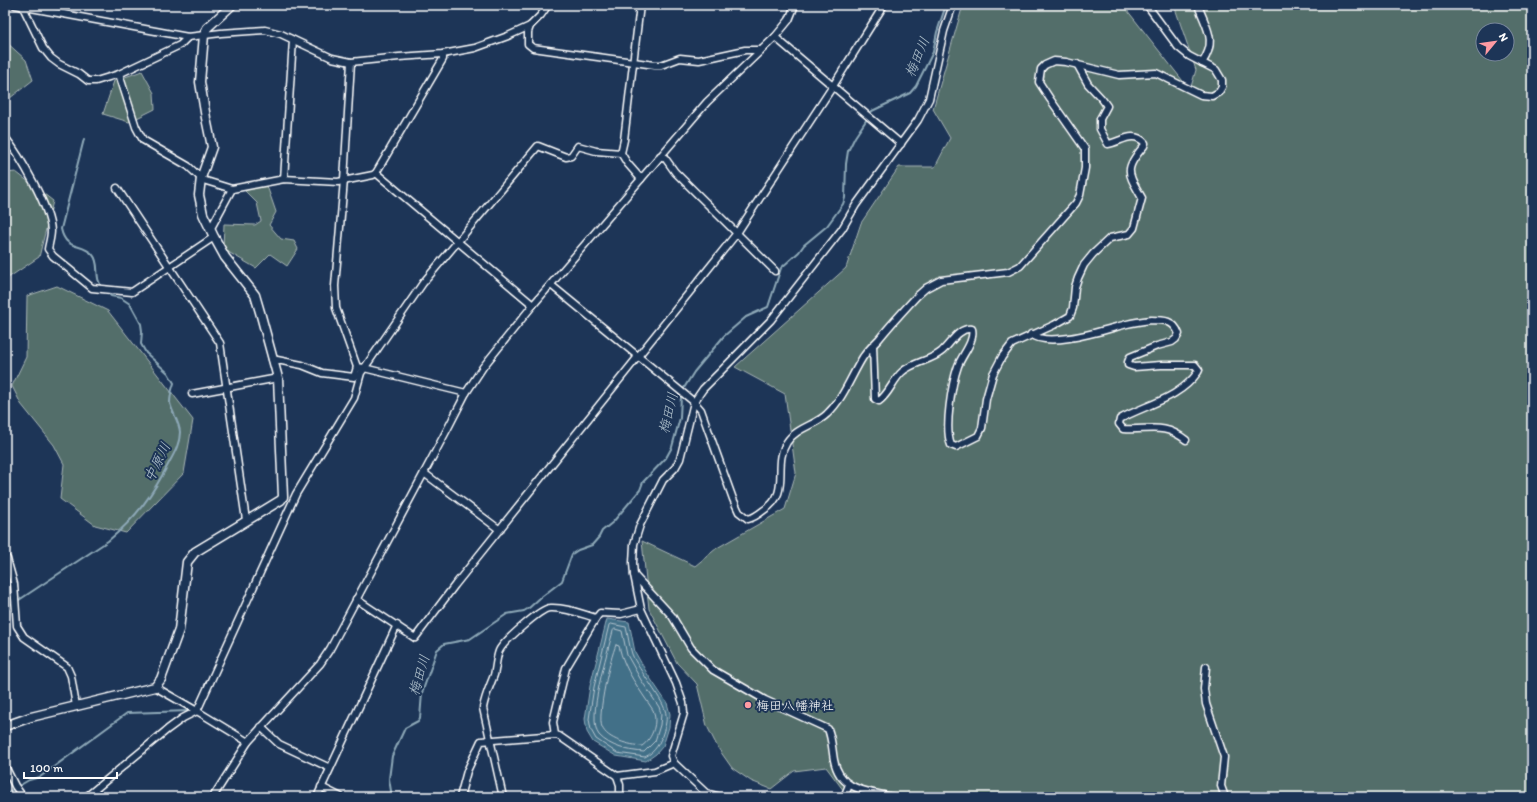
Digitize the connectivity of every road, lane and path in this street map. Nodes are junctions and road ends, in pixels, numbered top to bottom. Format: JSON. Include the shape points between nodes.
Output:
{"nodes":[{"id":1,"x":15,"y":5,"type":"edge"},
{"id":2,"x":232,"y":5,"type":"edge"},
{"id":3,"x":548,"y":5,"type":"edge"},
{"id":4,"x":640,"y":5,"type":"edge"},
{"id":5,"x":795,"y":5,"type":"edge"},
{"id":6,"x":884,"y":5,"type":"edge"},
{"id":7,"x":953,"y":5,"type":"edge"},
{"id":8,"x":1147,"y":5,"type":"edge"},
{"id":9,"x":1198,"y":5,"type":"edge"},
{"id":10,"x":24,"y":7,"type":"junction"},
{"id":11,"x":530,"y":26,"type":"junction"},
{"id":12,"x":204,"y":35,"type":"junction"},
{"id":13,"x":188,"y":37,"type":"junction"},
{"id":14,"x":775,"y":37,"type":"junction"},
{"id":15,"x":293,"y":40,"type":"junction"},
{"id":16,"x":760,"y":50,"type":"junction"},
{"id":17,"x":443,"y":54,"type":"junction"},
{"id":18,"x":351,"y":62,"type":"junction"},
{"id":19,"x":634,"y":62,"type":"junction"},
{"id":20,"x":1202,"y":63,"type":"junction"},
{"id":21,"x":1077,"y":64,"type":"junction"},
{"id":22,"x":119,"y":74,"type":"junction"},
{"id":23,"x":833,"y":86,"type":"junction"},
{"id":24,"x":5,"y":137,"type":"edge"},
{"id":25,"x":901,"y":144,"type":"junction"},
{"id":26,"x":621,"y":152,"type":"junction"},
{"id":27,"x":660,"y":156,"type":"junction"},
{"id":28,"x":376,"y":173,"type":"junction"},
{"id":29,"x":201,"y":178,"type":"junction"},
{"id":30,"x":641,"y":178,"type":"junction"},
{"id":31,"x":284,"y":179,"type":"junction"},
{"id":32,"x":344,"y":180,"type":"junction"},
{"id":33,"x":117,"y":188,"type":"dead end"},
{"id":34,"x":232,"y":188,"type":"junction"},
{"id":35,"x":210,"y":228,"type":"junction"},
{"id":36,"x":737,"y":233,"type":"junction"},
{"id":37,"x":214,"y":237,"type":"junction"},
{"id":38,"x":457,"y":242,"type":"junction"},
{"id":39,"x":169,"y":266,"type":"junction"},
{"id":40,"x":775,"y":271,"type":"dead end"},
{"id":41,"x":551,"y":285,"type":"junction"},
{"id":42,"x":533,"y":305,"type":"junction"},
{"id":43,"x":1031,"y":334,"type":"junction"},
{"id":44,"x":873,"y":345,"type":"junction"},
{"id":45,"x":638,"y":357,"type":"junction"},
{"id":46,"x":272,"y":359,"type":"junction"},
{"id":47,"x":357,"y":368,"type":"junction"},
{"id":48,"x":364,"y":368,"type":"junction"},
{"id":49,"x":278,"y":378,"type":"junction"},
{"id":50,"x":227,"y":387,"type":"junction"},
{"id":51,"x":466,"y":393,"type":"junction"},
{"id":52,"x":192,"y":394,"type":"dead end"},
{"id":53,"x":694,"y":402,"type":"junction"},
{"id":54,"x":1186,"y":440,"type":"dead end"},
{"id":55,"x":424,"y":473,"type":"junction"},
{"id":56,"x":284,"y":492,"type":"junction"},
{"id":57,"x":296,"y":494,"type":"junction"},
{"id":58,"x":246,"y":520,"type":"junction"},
{"id":59,"x":500,"y":530,"type":"junction"},
{"id":60,"x":5,"y":556,"type":"edge"},
{"id":61,"x":634,"y":575,"type":"junction"},
{"id":62,"x":356,"y":599,"type":"junction"},
{"id":63,"x":641,"y":609,"type":"junction"},
{"id":64,"x":596,"y":618,"type":"junction"},
{"id":65,"x":397,"y":625,"type":"junction"},
{"id":66,"x":1206,"y":667,"type":"dead end"},
{"id":67,"x":155,"y":687,"type":"junction"},
{"id":68,"x":76,"y":706,"type":"junction"},
{"id":69,"x":197,"y":711,"type":"junction"},
{"id":70,"x":5,"y":726,"type":"edge"},
{"id":71,"x":261,"y":727,"type":"junction"},
{"id":72,"x":555,"y":735,"type":"junction"},
{"id":73,"x":491,"y":739,"type":"junction"},
{"id":74,"x":248,"y":742,"type":"junction"},
{"id":75,"x":674,"y":763,"type":"junction"},
{"id":76,"x":5,"y":766,"type":"edge"},
{"id":77,"x":330,"y":768,"type":"junction"},
{"id":78,"x":617,"y":776,"type":"junction"},
{"id":79,"x":849,"y":785,"type":"junction"},
{"id":80,"x":321,"y":788,"type":"junction"},
{"id":81,"x":706,"y":795,"type":"edge"},
{"id":82,"x":23,"y":797,"type":"edge"},
{"id":83,"x":86,"y":797,"type":"edge"},
{"id":84,"x":213,"y":797,"type":"edge"},
{"id":85,"x":317,"y":797,"type":"edge"},
{"id":86,"x":341,"y":797,"type":"edge"},
{"id":87,"x":460,"y":797,"type":"edge"},
{"id":88,"x":503,"y":797,"type":"edge"},
{"id":89,"x":620,"y":797,"type":"edge"},
{"id":90,"x":721,"y":797,"type":"edge"},
{"id":91,"x":844,"y":797,"type":"edge"},
{"id":92,"x":892,"y":797,"type":"edge"},
{"id":93,"x":1225,"y":797,"type":"edge"}],
"edges":[{"from":1,"to":10,"type":"street"},
{"from":2,"to":12,"type":"street","via":[[207,28]]},
{"from":3,"to":11,"type":"street"},
{"from":4,"to":19,"type":"street"},
{"from":5,"to":14,"type":"street","via":[[789,20]]},
{"from":6,"to":23,"type":"street"},
{"from":7,"to":25,"type":"street","via":[[944,31],[929,99]]},
{"from":8,"to":20,"type":"street","via":[[1178,47]]},
{"from":9,"to":20,"type":"street","via":[[1210,37],[1210,51]]},
{"from":10,"to":13,"type":"street"},
{"from":10,"to":22,"type":"street","via":[[42,48],[59,64],[88,81]]},
{"from":11,"to":17,"type":"street","via":[[475,48]]},
{"from":11,"to":19,"type":"street","via":[[528,44],[533,48]]},
{"from":12,"to":13,"type":"street"},
{"from":12,"to":15,"type":"street","via":[[265,30]]},
{"from":12,"to":29,"type":"street","via":[[200,82],[212,147]]},
{"from":13,"to":22,"type":"street","via":[[180,45]]},
{"from":14,"to":16,"type":"street"},
{"from":14,"to":23,"type":"street"},
{"from":15,"to":18,"type":"street","via":[[332,58]]},
{"from":15,"to":31,"type":"street"},
{"from":16,"to":19,"type":"street","via":[[745,50],[699,60],[680,58],[661,65]]},
{"from":16,"to":27,"type":"street","via":[[707,102]]},
{"from":17,"to":18,"type":"street"},
{"from":17,"to":28,"type":"street","via":[[443,59]]},
{"from":18,"to":32,"type":"street"},
{"from":19,"to":26,"type":"street"},
{"from":20,"to":21,"type":"street","via":[[1216,70],[1222,80],[1219,92],[1212,96],[1201,95],[1156,73],[1119,75]]},
{"from":21,"to":43,"type":"street","via":[[1088,84],[1107,106],[1100,119],[1100,129],[1108,144],[1134,137],[1145,143],[1131,161],[1129,172],[1142,201],[1134,228],[1129,234],[1110,238],[1084,265],[1076,282],[1070,316]]},
{"from":21,"to":44,"type":"street","via":[[1054,61],[1045,65],[1039,75],[1039,82],[1086,149],[1080,195],[1076,203],[1020,266],[1008,272],[941,280],[926,288]]},
{"from":22,"to":29,"type":"street","via":[[136,127],[143,140],[188,166]]},
{"from":23,"to":25,"type":"street"},
{"from":23,"to":36,"type":"street"},
{"from":24,"to":39,"type":"street","via":[[37,190],[49,219],[51,231],[48,249],[92,288],[132,292]]},
{"from":25,"to":53,"type":"street","via":[[856,205],[842,229],[771,320],[716,375]]},
{"from":26,"to":30,"type":"street"},
{"from":26,"to":38,"type":"street","via":[[596,151],[578,146],[571,156],[566,157],[538,146]]},
{"from":27,"to":30,"type":"street"},
{"from":27,"to":36,"type":"street","via":[[665,158],[675,172]]},
{"from":28,"to":32,"type":"street","via":[[373,176]]},
{"from":28,"to":38,"type":"street"},
{"from":29,"to":34,"type":"street"},
{"from":29,"to":35,"type":"street","via":[[199,195],[203,214]]},
{"from":30,"to":41,"type":"street"},
{"from":31,"to":32,"type":"street","via":[[338,182]]},
{"from":31,"to":34,"type":"street"},
{"from":32,"to":47,"type":"street","via":[[335,286],[336,308]]},
{"from":33,"to":39,"type":"street"},
{"from":34,"to":35,"type":"street"},
{"from":35,"to":37,"type":"street"},
{"from":36,"to":40,"type":"street"},
{"from":36,"to":45,"type":"street"},
{"from":37,"to":39,"type":"street"},
{"from":37,"to":46,"type":"street","via":[[225,257],[255,295]]},
{"from":38,"to":42,"type":"street"},
{"from":38,"to":48,"type":"street","via":[[423,283]]},
{"from":39,"to":50,"type":"street","via":[[220,343]]},
{"from":41,"to":42,"type":"street"},
{"from":41,"to":45,"type":"street"},
{"from":42,"to":51,"type":"street"},
{"from":43,"to":44,"type":"street","via":[[1012,344],[993,374],[982,428],[978,436],[956,447],[951,445],[948,439],[952,388],[958,366],[972,339],[972,329],[967,329],[956,336],[941,352],[902,372],[879,401],[875,399]]},
{"from":43,"to":54,"type":"street","via":[[1046,339],[1067,339],[1151,320],[1172,323],[1179,334],[1176,339],[1130,357],[1128,365],[1195,365],[1198,372],[1182,390],[1129,414],[1120,419],[1119,424],[1123,429],[1171,430]]},
{"from":44,"to":53,"type":"street","via":[[827,415],[790,438],[781,464],[779,495],[766,510],[751,518],[739,512],[700,410]]},
{"from":45,"to":53,"type":"street"},
{"from":45,"to":59,"type":"street"},
{"from":46,"to":47,"type":"street","via":[[302,365],[322,373],[354,376]]},
{"from":46,"to":49,"type":"street"},
{"from":47,"to":48,"type":"street"},
{"from":48,"to":51,"type":"street"},
{"from":48,"to":57,"type":"street","via":[[354,398]]},
{"from":49,"to":50,"type":"street"},
{"from":49,"to":56,"type":"street"},
{"from":50,"to":52,"type":"street"},
{"from":50,"to":58,"type":"street"},
{"from":51,"to":55,"type":"street"},
{"from":53,"to":61,"type":"street","via":[[680,459],[664,480],[640,525],[633,552]]},
{"from":55,"to":59,"type":"street"},
{"from":55,"to":62,"type":"street"},
{"from":56,"to":57,"type":"street"},
{"from":56,"to":58,"type":"street","via":[[281,500]]},
{"from":57,"to":69,"type":"street"},
{"from":58,"to":67,"type":"street","via":[[195,552],[187,562],[179,630],[161,679]]},
{"from":59,"to":65,"type":"street","via":[[415,638]]},
{"from":60,"to":68,"type":"street","via":[[14,584],[17,626],[24,637],[67,666]]},
{"from":61,"to":63,"type":"street"},
{"from":61,"to":79,"type":"street","via":[[672,616],[691,648],[713,670],[765,700],[828,729],[832,738],[834,761],[842,779]]},
{"from":62,"to":65,"type":"street"},
{"from":62,"to":71,"type":"street","via":[[320,664]]},
{"from":63,"to":64,"type":"street","via":[[621,614],[600,613]]},
{"from":63,"to":75,"type":"street","via":[[684,703],[684,713],[671,756]]},
{"from":64,"to":72,"type":"street","via":[[566,668],[553,722]]},
{"from":64,"to":73,"type":"street","via":[[550,608],[541,611],[500,650],[483,708]]},
{"from":65,"to":77,"type":"street"},
{"from":66,"to":93,"type":"street","via":[[1206,704],[1224,757],[1221,786]]},
{"from":67,"to":68,"type":"street"},
{"from":67,"to":69,"type":"street"},
{"from":68,"to":70,"type":"street"},
{"from":69,"to":74,"type":"street"},
{"from":69,"to":83,"type":"street","via":[[168,729]]},
{"from":71,"to":74,"type":"street"},
{"from":71,"to":77,"type":"street","via":[[279,744]]},
{"from":72,"to":73,"type":"street"},
{"from":72,"to":78,"type":"street"},
{"from":73,"to":87,"type":"street","via":[[481,741],[467,771]]},
{"from":73,"to":88,"type":"street"},
{"from":74,"to":84,"type":"street"},
{"from":75,"to":78,"type":"street","via":[[655,771]]},
{"from":75,"to":81,"type":"street"},
{"from":76,"to":82,"type":"street"},
{"from":77,"to":80,"type":"street"},
{"from":78,"to":89,"type":"street"},
{"from":79,"to":91,"type":"street"},
{"from":79,"to":92,"type":"street","via":[[852,788]]},
{"from":80,"to":85,"type":"street"},
{"from":80,"to":86,"type":"street"},
{"from":81,"to":90,"type":"street"}]}
